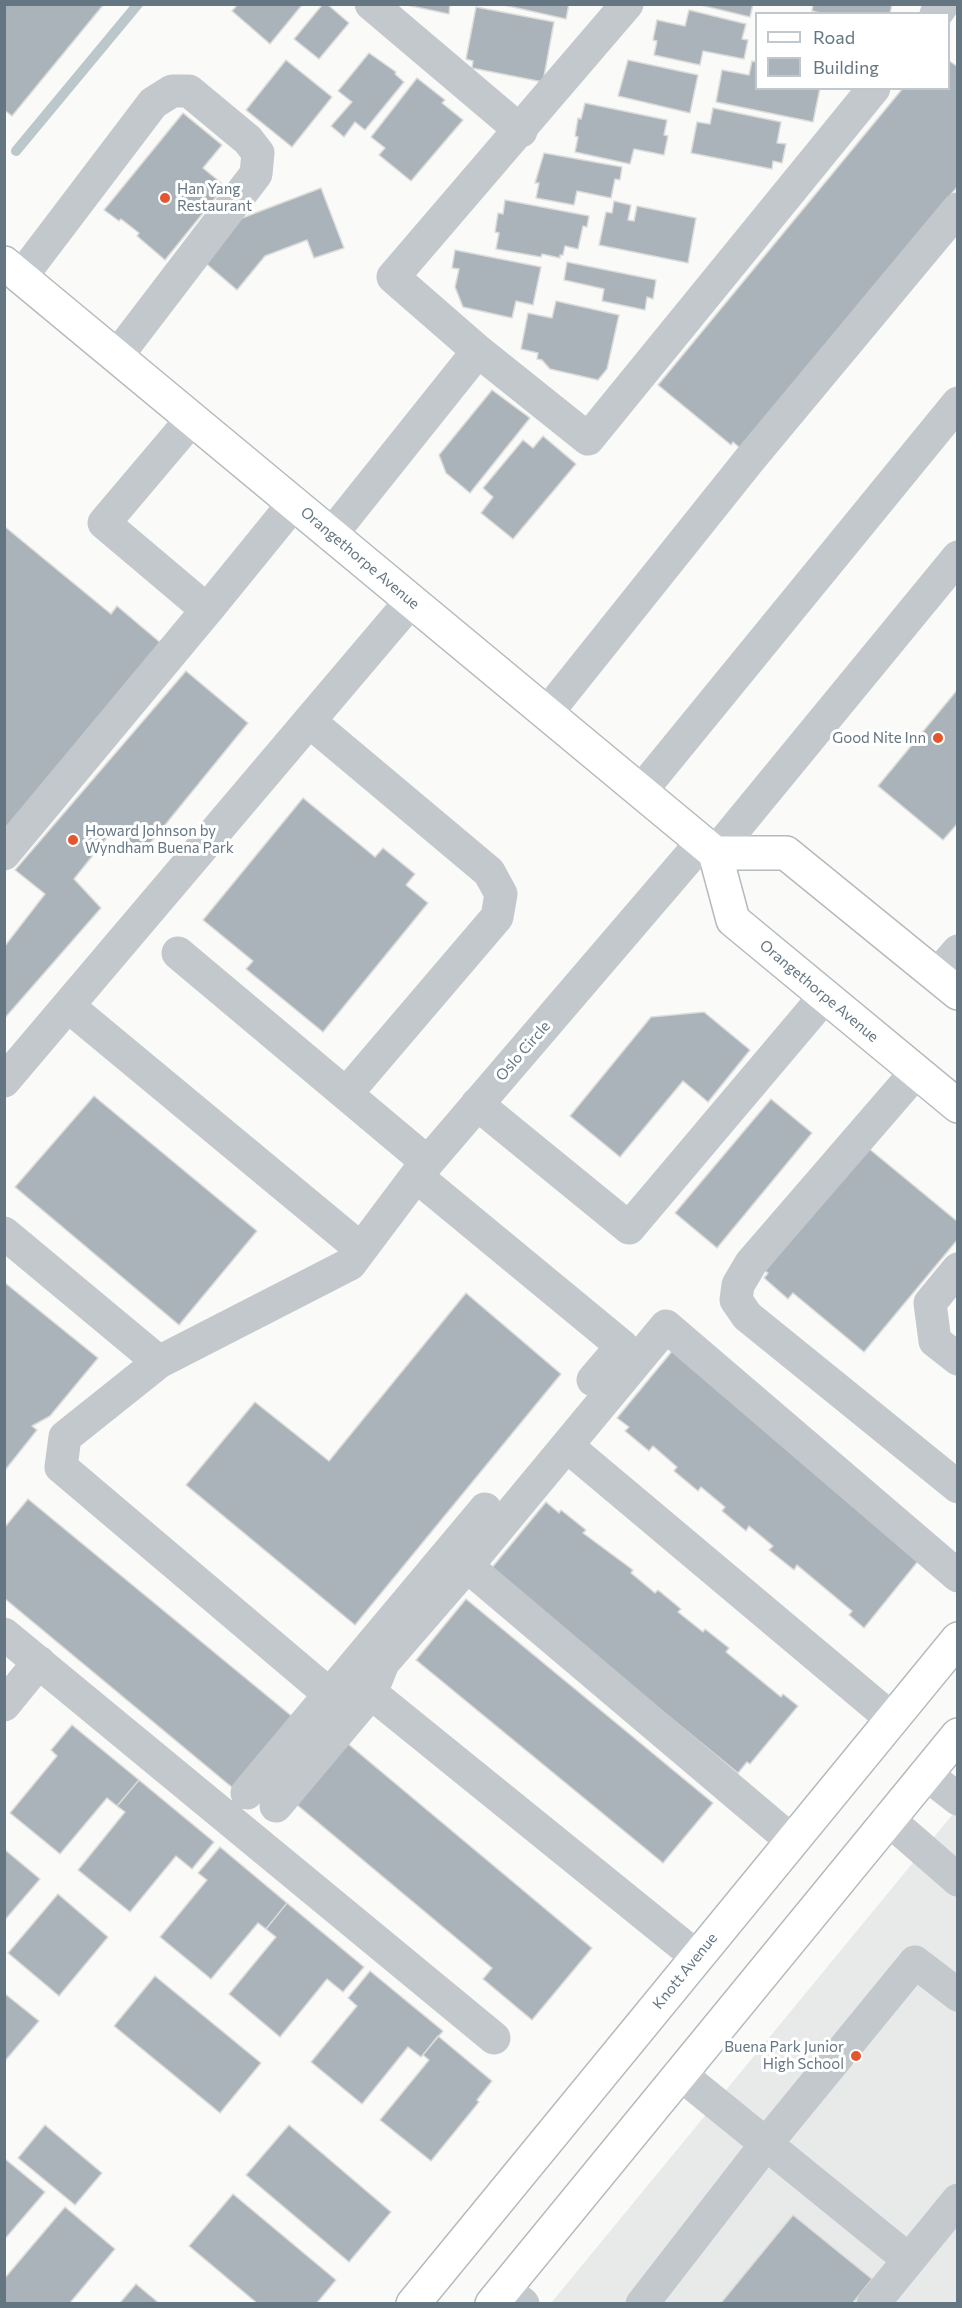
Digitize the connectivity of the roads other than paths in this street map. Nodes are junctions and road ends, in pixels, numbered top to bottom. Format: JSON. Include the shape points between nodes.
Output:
{"nodes":[{"id":1,"x":371,"y":4,"type":"edge"},
{"id":2,"x":627,"y":4,"type":"edge"},
{"id":3,"x":872,"y":90,"type":"edge"},
{"id":4,"x":521,"y":131,"type":"junction"},
{"id":5,"x":957,"y":209,"type":"edge"},
{"id":6,"x":13,"y":270,"type":"edge"},
{"id":7,"x":478,"y":351,"type":"junction"},
{"id":8,"x":117,"y":356,"type":"junction"},
{"id":9,"x":957,"y":403,"type":"edge"},
{"id":10,"x":192,"y":418,"type":"junction"},
{"id":11,"x":294,"y":503,"type":"junction"},
{"id":12,"x":331,"y":535,"type":"junction"},
{"id":13,"x":957,"y":557,"type":"edge"},
{"id":14,"x":411,"y":601,"type":"junction"},
{"id":15,"x":207,"y":610,"type":"junction"},
{"id":16,"x":547,"y":713,"type":"junction"},
{"id":17,"x":309,"y":721,"type":"junction"},
{"id":18,"x":641,"y":791,"type":"junction"},
{"id":19,"x":709,"y":848,"type":"junction"},
{"id":20,"x":4,"y":854,"type":"edge"},
{"id":21,"x":178,"y":953,"type":"dead end"},
{"id":22,"x":950,"y":973,"type":"edge"},
{"id":23,"x":825,"y":996,"type":"junction"},
{"id":24,"x":68,"y":1006,"type":"junction"},
{"id":25,"x":916,"y":1071,"type":"junction"},
{"id":26,"x":4,"y":1081,"type":"edge"},
{"id":27,"x":346,"y":1094,"type":"junction"},
{"id":28,"x":477,"y":1104,"type":"junction"},
{"id":29,"x":957,"y":1106,"type":"edge"},
{"id":30,"x":421,"y":1169,"type":"junction"},
{"id":31,"x":4,"y":1233,"type":"edge"},
{"id":32,"x":355,"y":1257,"type":"junction"},
{"id":33,"x":957,"y":1269,"type":"edge"},
{"id":34,"x":957,"y":1359,"type":"edge"},
{"id":35,"x":159,"y":1362,"type":"junction"},
{"id":36,"x":567,"y":1446,"type":"junction"},
{"id":37,"x":957,"y":1487,"type":"edge"},
{"id":38,"x":467,"y":1566,"type":"junction"},
{"id":39,"x":957,"y":1576,"type":"edge"},
{"id":40,"x":4,"y":1634,"type":"edge"},
{"id":41,"x":957,"y":1639,"type":"edge"},
{"id":42,"x":39,"y":1662,"type":"junction"},
{"id":43,"x":371,"y":1693,"type":"junction"},
{"id":44,"x":329,"y":1694,"type":"junction"},
{"id":45,"x":4,"y":1705,"type":"edge"},
{"id":46,"x":892,"y":1719,"type":"junction"},
{"id":47,"x":957,"y":1735,"type":"edge"},
{"id":48,"x":926,"y":1774,"type":"junction"},
{"id":49,"x":957,"y":1799,"type":"edge"},
{"id":50,"x":888,"y":1819,"type":"junction"},
{"id":51,"x":792,"y":1841,"type":"junction"},
{"id":52,"x":957,"y":1880,"type":"edge"},
{"id":53,"x":697,"y":1957,"type":"junction"},
{"id":54,"x":957,"y":1995,"type":"edge"},
{"id":55,"x":494,"y":2038,"type":"dead end"},
{"id":56,"x":680,"y":2074,"type":"junction"},
{"id":57,"x":766,"y":2144,"type":"junction"},
{"id":58,"x":957,"y":2200,"type":"edge"},
{"id":59,"x":909,"y":2260,"type":"junction"},
{"id":60,"x":506,"y":2299,"type":"edge"},
{"id":61,"x":413,"y":2304,"type":"edge"},
{"id":62,"x":642,"y":2304,"type":"edge"},
{"id":63,"x":873,"y":2304,"type":"edge"}],
"edges":[{"from":1,"to":4,"type":"street"},
{"from":2,"to":4,"type":"street"},
{"from":3,"to":7,"type":"street","via":[[588,439]]},
{"from":4,"to":7,"type":"street","via":[[393,278]]},
{"from":5,"to":16,"type":"street"},
{"from":6,"to":8,"type":"main road","name":"Orangethorpe Avenue"},
{"from":6,"to":8,"type":"street","via":[[153,103],[172,91],[189,91],[240,133],[258,153],[256,174]]},
{"from":7,"to":12,"type":"street"},
{"from":8,"to":10,"type":"main road","name":"Orangethorpe Avenue"},
{"from":9,"to":18,"type":"street"},
{"from":10,"to":11,"type":"main road","name":"Orangethorpe Avenue"},
{"from":10,"to":15,"type":"street","via":[[104,523]]},
{"from":11,"to":12,"type":"main road","name":"Orangethorpe Avenue"},
{"from":11,"to":15,"type":"street"},
{"from":12,"to":14,"type":"main road","name":"Orangethorpe Avenue"},
{"from":13,"to":19,"type":"street","name":"Oslo Circle"},
{"from":14,"to":16,"type":"main road","name":"Orangethorpe Avenue"},
{"from":14,"to":17,"type":"street"},
{"from":15,"to":20,"type":"street"},
{"from":16,"to":18,"type":"main road","name":"Orangethorpe Avenue"},
{"from":17,"to":24,"type":"street"},
{"from":17,"to":27,"type":"street","via":[[489,872],[501,894],[497,917]]},
{"from":18,"to":19,"type":"main road","name":"Orangethorpe Avenue"},
{"from":19,"to":22,"type":"main road","via":[[786,853]]},
{"from":19,"to":23,"type":"main road","name":"Orangethorpe Avenue","via":[[733,920]]},
{"from":19,"to":28,"type":"street","name":"Oslo Circle"},
{"from":21,"to":27,"type":"street"},
{"from":23,"to":25,"type":"main road","name":"Orangethorpe Avenue"},
{"from":23,"to":28,"type":"street","via":[[628,1228]]},
{"from":24,"to":26,"type":"street"},
{"from":24,"to":32,"type":"street"},
{"from":25,"to":29,"type":"main road","name":"Orangethorpe Avenue"},
{"from":25,"to":37,"type":"street","via":[[751,1263],[738,1285],[736,1300],[747,1316]]},
{"from":27,"to":30,"type":"street"},
{"from":28,"to":30,"type":"street","name":"Oslo Circle"},
{"from":30,"to":32,"type":"street","name":"Oslo Circle"},
{"from":30,"to":44,"type":"street","via":[[622,1346]]},
{"from":31,"to":35,"type":"street"},
{"from":32,"to":35,"type":"street"},
{"from":33,"to":34,"type":"street","via":[[930,1303],[935,1341]]},
{"from":35,"to":44,"type":"street","via":[[65,1437],[62,1467]]},
{"from":36,"to":38,"type":"street"},
{"from":36,"to":39,"type":"street","via":[[666,1326]]},
{"from":36,"to":46,"type":"street"},
{"from":38,"to":43,"type":"street","via":[[383,1663]]},
{"from":38,"to":51,"type":"street"},
{"from":40,"to":42,"type":"street"},
{"from":41,"to":46,"type":"main road","name":"Knott Avenue"},
{"from":42,"to":45,"type":"street"},
{"from":42,"to":55,"type":"street"},
{"from":43,"to":44,"type":"street","via":[[261,1799]]},
{"from":43,"to":53,"type":"street"},
{"from":46,"to":51,"type":"main road","name":"Knott Avenue"},
{"from":47,"to":48,"type":"main road"},
{"from":48,"to":49,"type":"street"},
{"from":48,"to":50,"type":"main road"},
{"from":50,"to":52,"type":"street"},
{"from":50,"to":56,"type":"main road"},
{"from":51,"to":53,"type":"main road","name":"Knott Avenue"},
{"from":53,"to":61,"type":"main road","name":"Knott Avenue"},
{"from":54,"to":57,"type":"street","via":[[915,1962]]},
{"from":56,"to":57,"type":"street"},
{"from":56,"to":60,"type":"main road"},
{"from":57,"to":59,"type":"street"},
{"from":57,"to":62,"type":"street"},
{"from":58,"to":59,"type":"street"},
{"from":59,"to":63,"type":"street"}]}
